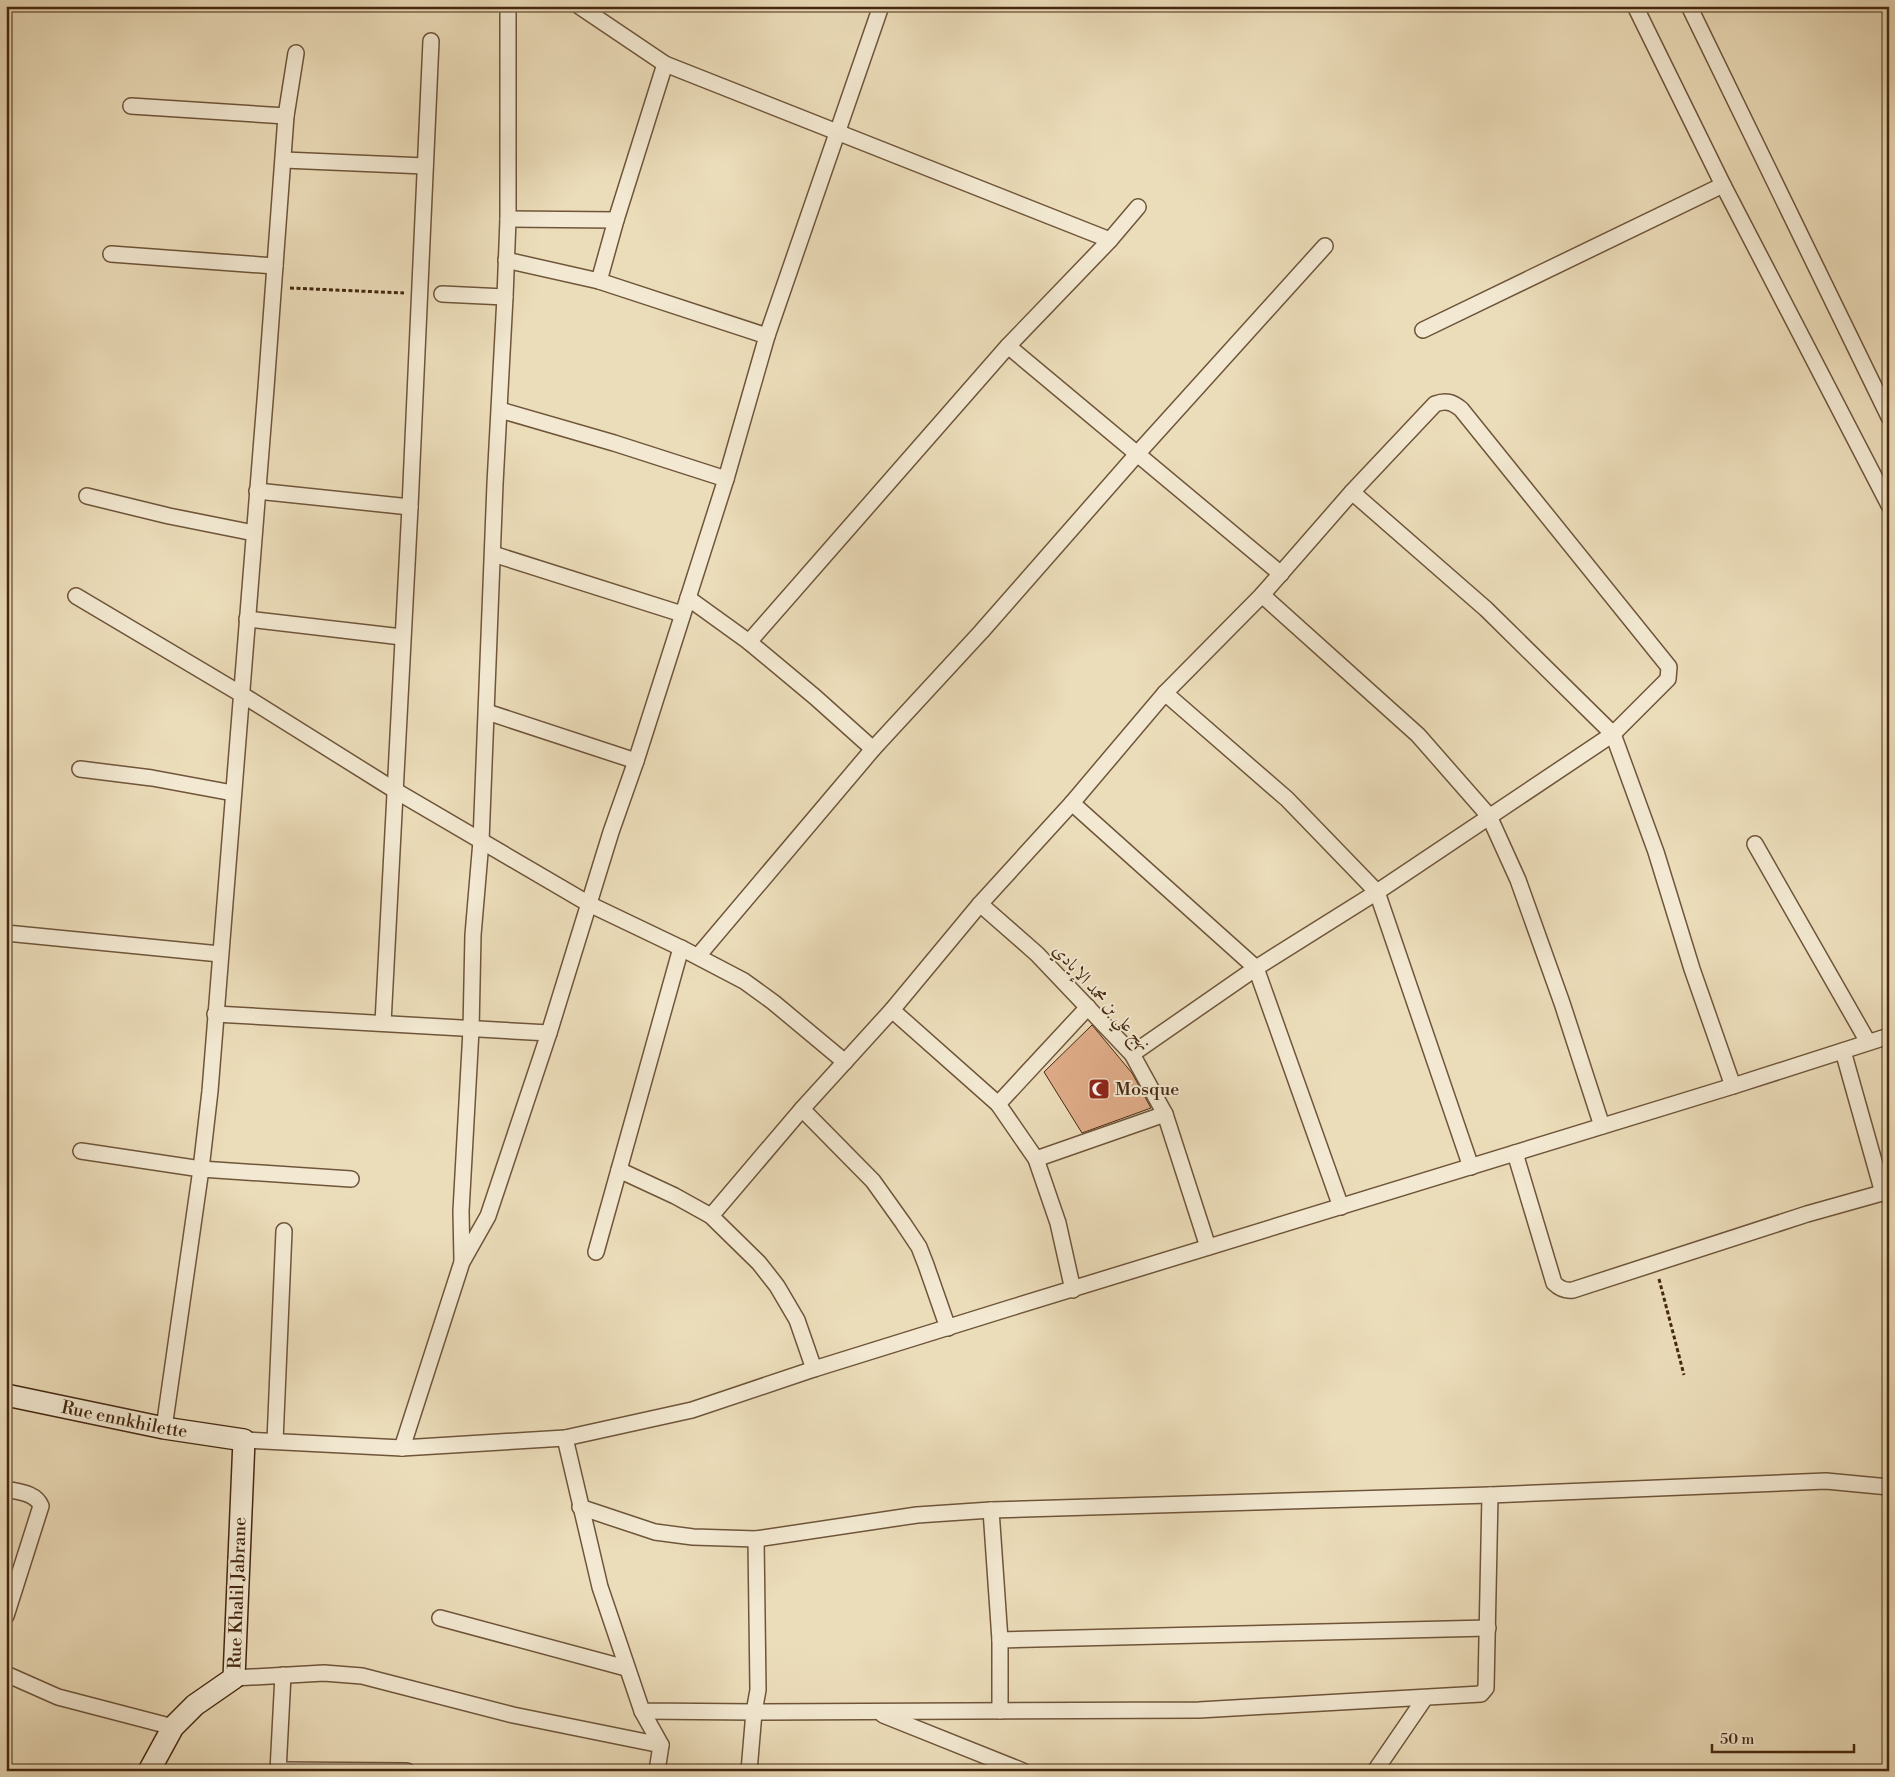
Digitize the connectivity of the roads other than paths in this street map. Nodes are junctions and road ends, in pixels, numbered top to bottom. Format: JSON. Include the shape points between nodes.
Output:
{"nodes":[{"id":1,"x":508,"y":6,"type":"edge"},
{"id":2,"x":579,"y":6,"type":"edge"},
{"id":3,"x":881,"y":6,"type":"edge"},
{"id":4,"x":1634,"y":6,"type":"edge"},
{"id":5,"x":1689,"y":6,"type":"edge"},
{"id":6,"x":430,"y":41,"type":"dead end"},
{"id":7,"x":296,"y":53,"type":"dead end"},
{"id":8,"x":665,"y":64,"type":"junction"},
{"id":9,"x":131,"y":106,"type":"dead end"},
{"id":10,"x":286,"y":116,"type":"junction"},
{"id":11,"x":838,"y":132,"type":"junction"},
{"id":12,"x":284,"y":160,"type":"junction"},
{"id":13,"x":425,"y":166,"type":"junction"},
{"id":14,"x":1723,"y":185,"type":"junction"},
{"id":15,"x":1138,"y":207,"type":"dead end"},
{"id":16,"x":508,"y":219,"type":"junction"},
{"id":17,"x":616,"y":220,"type":"junction"},
{"id":18,"x":1110,"y":240,"type":"junction"},
{"id":19,"x":1325,"y":246,"type":"dead end"},
{"id":20,"x":110,"y":254,"type":"dead end"},
{"id":21,"x":506,"y":260,"type":"junction"},
{"id":22,"x":274,"y":266,"type":"junction"},
{"id":23,"x":599,"y":281,"type":"junction"},
{"id":24,"x":442,"y":294,"type":"dead end"},
{"id":25,"x":505,"y":297,"type":"junction"},
{"id":26,"x":1422,"y":330,"type":"dead end"},
{"id":27,"x":767,"y":336,"type":"junction"},
{"id":28,"x":1008,"y":346,"type":"junction"},
{"id":29,"x":500,"y":410,"type":"junction"},
{"id":30,"x":1889,"y":417,"type":"edge"},
{"id":31,"x":1138,"y":453,"type":"junction"},
{"id":32,"x":726,"y":479,"type":"junction"},
{"id":33,"x":257,"y":491,"type":"junction"},
{"id":34,"x":1352,"y":492,"type":"junction"},
{"id":35,"x":87,"y":496,"type":"dead end"},
{"id":36,"x":1889,"y":505,"type":"edge"},
{"id":37,"x":410,"y":507,"type":"junction"},
{"id":38,"x":254,"y":533,"type":"junction"},
{"id":39,"x":493,"y":554,"type":"junction"},
{"id":40,"x":1281,"y":574,"type":"junction"},
{"id":41,"x":1262,"y":595,"type":"junction"},
{"id":42,"x":76,"y":596,"type":"dead end"},
{"id":43,"x":688,"y":598,"type":"junction"},
{"id":44,"x":682,"y":614,"type":"junction"},
{"id":45,"x":247,"y":619,"type":"junction"},
{"id":46,"x":402,"y":637,"type":"junction"},
{"id":47,"x":749,"y":642,"type":"junction"},
{"id":48,"x":1165,"y":693,"type":"junction"},
{"id":49,"x":241,"y":694,"type":"junction"},
{"id":50,"x":486,"y":712,"type":"junction"},
{"id":51,"x":1613,"y":734,"type":"junction"},
{"id":52,"x":873,"y":749,"type":"junction"},
{"id":53,"x":636,"y":761,"type":"junction"},
{"id":54,"x":80,"y":769,"type":"dead end"},
{"id":55,"x":396,"y":791,"type":"junction"},
{"id":56,"x":233,"y":793,"type":"junction"},
{"id":57,"x":1072,"y":803,"type":"junction"},
{"id":58,"x":1489,"y":816,"type":"junction"},
{"id":59,"x":481,"y":840,"type":"junction"},
{"id":60,"x":1755,"y":844,"type":"dead end"},
{"id":61,"x":1377,"y":892,"type":"junction"},
{"id":62,"x":589,"y":904,"type":"junction"},
{"id":63,"x":980,"y":904,"type":"junction"},
{"id":64,"x":6,"y":933,"type":"edge"},
{"id":65,"x":681,"y":948,"type":"junction"},
{"id":66,"x":220,"y":954,"type":"junction"},
{"id":67,"x":698,"y":956,"type":"junction"},
{"id":68,"x":1256,"y":968,"type":"junction"},
{"id":69,"x":1088,"y":1008,"type":"junction"},
{"id":70,"x":892,"y":1010,"type":"junction"},
{"id":71,"x":215,"y":1014,"type":"junction"},
{"id":72,"x":383,"y":1023,"type":"junction"},
{"id":73,"x":471,"y":1030,"type":"junction"},
{"id":74,"x":549,"y":1034,"type":"junction"},
{"id":75,"x":1889,"y":1036,"type":"edge"},
{"id":76,"x":1868,"y":1042,"type":"junction"},
{"id":77,"x":1843,"y":1051,"type":"junction"},
{"id":78,"x":1132,"y":1054,"type":"junction"},
{"id":79,"x":845,"y":1062,"type":"junction"},
{"id":80,"x":1733,"y":1086,"type":"junction"},
{"id":81,"x":998,"y":1104,"type":"junction"},
{"id":82,"x":802,"y":1109,"type":"junction"},
{"id":83,"x":1165,"y":1114,"type":"junction"},
{"id":84,"x":1602,"y":1126,"type":"junction"},
{"id":85,"x":81,"y":1151,"type":"dead end"},
{"id":86,"x":1515,"y":1153,"type":"junction"},
{"id":87,"x":1036,"y":1159,"type":"junction"},
{"id":88,"x":1471,"y":1167,"type":"junction"},
{"id":89,"x":202,"y":1169,"type":"junction"},
{"id":90,"x":619,"y":1170,"type":"junction"},
{"id":91,"x":351,"y":1179,"type":"dead end"},
{"id":92,"x":1886,"y":1192,"type":"edge"},
{"id":93,"x":1341,"y":1207,"type":"junction"},
{"id":94,"x":711,"y":1216,"type":"junction"},
{"id":95,"x":284,"y":1231,"type":"dead end"},
{"id":96,"x":1208,"y":1247,"type":"junction"},
{"id":97,"x":596,"y":1252,"type":"dead end"},
{"id":98,"x":462,"y":1262,"type":"junction"},
{"id":99,"x":1073,"y":1290,"type":"junction"},
{"id":100,"x":948,"y":1328,"type":"junction"},
{"id":101,"x":814,"y":1369,"type":"junction"},
{"id":102,"x":6,"y":1395,"type":"edge"},
{"id":103,"x":164,"y":1428,"type":"junction"},
{"id":104,"x":565,"y":1438,"type":"junction"},
{"id":105,"x":244,"y":1440,"type":"junction"},
{"id":106,"x":275,"y":1441,"type":"junction"},
{"id":107,"x":402,"y":1448,"type":"junction"},
{"id":108,"x":1889,"y":1486,"type":"edge"},
{"id":109,"x":6,"y":1489,"type":"edge"},
{"id":110,"x":1490,"y":1496,"type":"junction"},
{"id":111,"x":580,"y":1507,"type":"junction"},
{"id":112,"x":991,"y":1510,"type":"junction"},
{"id":113,"x":756,"y":1539,"type":"junction"},
{"id":114,"x":6,"y":1616,"type":"edge"},
{"id":115,"x":440,"y":1618,"type":"dead end"},
{"id":116,"x":1488,"y":1628,"type":"junction"},
{"id":117,"x":1000,"y":1640,"type":"junction"},
{"id":118,"x":626,"y":1668,"type":"junction"},
{"id":119,"x":6,"y":1674,"type":"edge"},
{"id":120,"x":282,"y":1674,"type":"junction"},
{"id":121,"x":234,"y":1678,"type":"junction"},
{"id":122,"x":1425,"y":1698,"type":"junction"},
{"id":123,"x":642,"y":1711,"type":"junction"},
{"id":124,"x":1000,"y":1711,"type":"junction"},
{"id":125,"x":754,"y":1712,"type":"junction"},
{"id":126,"x":874,"y":1712,"type":"junction"},
{"id":127,"x":173,"y":1727,"type":"junction"},
{"id":128,"x":661,"y":1745,"type":"junction"},
{"id":129,"x":149,"y":1771,"type":"edge"},
{"id":130,"x":278,"y":1771,"type":"edge"},
{"id":131,"x":407,"y":1771,"type":"edge"},
{"id":132,"x":658,"y":1771,"type":"edge"},
{"id":133,"x":749,"y":1771,"type":"edge"},
{"id":134,"x":1023,"y":1771,"type":"edge"},
{"id":135,"x":1375,"y":1771,"type":"edge"}],
"edges":[{"from":1,"to":16,"type":"street"},
{"from":2,"to":8,"type":"street"},
{"from":3,"to":11,"type":"street"},
{"from":4,"to":14,"type":"street"},
{"from":5,"to":30,"type":"street"},
{"from":6,"to":13,"type":"street"},
{"from":7,"to":10,"type":"street"},
{"from":8,"to":11,"type":"street"},
{"from":8,"to":17,"type":"street"},
{"from":9,"to":10,"type":"street"},
{"from":10,"to":12,"type":"street"},
{"from":11,"to":18,"type":"street"},
{"from":11,"to":27,"type":"street"},
{"from":12,"to":13,"type":"street"},
{"from":12,"to":22,"type":"street"},
{"from":13,"to":37,"type":"street"},
{"from":14,"to":26,"type":"street"},
{"from":14,"to":36,"type":"street"},
{"from":15,"to":18,"type":"street"},
{"from":16,"to":17,"type":"street"},
{"from":16,"to":21,"type":"street"},
{"from":17,"to":23,"type":"street"},
{"from":18,"to":28,"type":"street"},
{"from":19,"to":31,"type":"street"},
{"from":20,"to":22,"type":"street"},
{"from":21,"to":23,"type":"street"},
{"from":21,"to":25,"type":"street"},
{"from":22,"to":33,"type":"street"},
{"from":23,"to":27,"type":"street"},
{"from":24,"to":25,"type":"street"},
{"from":25,"to":29,"type":"street"},
{"from":27,"to":32,"type":"street"},
{"from":28,"to":31,"type":"street"},
{"from":28,"to":47,"type":"street"},
{"from":29,"to":32,"type":"street"},
{"from":29,"to":39,"type":"street"},
{"from":31,"to":40,"type":"street"},
{"from":31,"to":52,"type":"street"},
{"from":32,"to":43,"type":"street"},
{"from":33,"to":37,"type":"street"},
{"from":33,"to":38,"type":"street"},
{"from":34,"to":40,"type":"street"},
{"from":34,"to":51,"type":"street","via":[[1486,609]]},
{"from":34,"to":51,"type":"street","via":[[1435,404],[1452,402],[1461,409],[1669,667],[1668,679]]},
{"from":35,"to":38,"type":"street"},
{"from":37,"to":46,"type":"street"},
{"from":38,"to":45,"type":"street"},
{"from":39,"to":44,"type":"street"},
{"from":39,"to":50,"type":"street"},
{"from":40,"to":41,"type":"street"},
{"from":41,"to":48,"type":"street"},
{"from":41,"to":58,"type":"street","via":[[1418,735]]},
{"from":42,"to":49,"type":"street"},
{"from":43,"to":44,"type":"street"},
{"from":43,"to":47,"type":"street"},
{"from":44,"to":53,"type":"street"},
{"from":45,"to":46,"type":"street"},
{"from":45,"to":49,"type":"street"},
{"from":46,"to":55,"type":"street"},
{"from":47,"to":52,"type":"street"},
{"from":48,"to":57,"type":"street"},
{"from":48,"to":61,"type":"street","via":[[1287,799]]},
{"from":49,"to":55,"type":"street"},
{"from":49,"to":56,"type":"street"},
{"from":50,"to":53,"type":"street"},
{"from":50,"to":59,"type":"street"},
{"from":51,"to":58,"type":"street"},
{"from":51,"to":80,"type":"street","via":[[1656,852]]},
{"from":52,"to":67,"type":"street"},
{"from":53,"to":62,"type":"street"},
{"from":54,"to":56,"type":"street"},
{"from":55,"to":59,"type":"street"},
{"from":55,"to":72,"type":"street"},
{"from":56,"to":66,"type":"street"},
{"from":57,"to":63,"type":"street"},
{"from":57,"to":68,"type":"street"},
{"from":58,"to":61,"type":"street"},
{"from":58,"to":84,"type":"street","via":[[1518,880]]},
{"from":59,"to":62,"type":"street"},
{"from":59,"to":73,"type":"street","via":[[473,934]]},
{"from":60,"to":76,"type":"street"},
{"from":61,"to":68,"type":"street"},
{"from":61,"to":88,"type":"street"},
{"from":62,"to":65,"type":"street"},
{"from":62,"to":74,"type":"street"},
{"from":63,"to":69,"type":"street","name":"نهج علي بن محمد الإيادي","via":[[1037,954]]},
{"from":63,"to":70,"type":"street"},
{"from":64,"to":66,"type":"street"},
{"from":65,"to":67,"type":"street"},
{"from":65,"to":90,"type":"street"},
{"from":66,"to":71,"type":"street"},
{"from":67,"to":79,"type":"street","via":[[773,1002]]},
{"from":68,"to":78,"type":"street"},
{"from":68,"to":93,"type":"street"},
{"from":69,"to":78,"type":"street","name":"نهج علي بن محمد الإيادي"},
{"from":69,"to":81,"type":"street"},
{"from":70,"to":79,"type":"street"},
{"from":70,"to":81,"type":"street"},
{"from":71,"to":72,"type":"street"},
{"from":71,"to":89,"type":"street"},
{"from":72,"to":73,"type":"street"},
{"from":73,"to":74,"type":"street"},
{"from":73,"to":98,"type":"street","via":[[461,1211]]},
{"from":74,"to":98,"type":"street","via":[[488,1216]]},
{"from":75,"to":76,"type":"street"},
{"from":76,"to":77,"type":"street"},
{"from":77,"to":80,"type":"street"},
{"from":77,"to":92,"type":"street"},
{"from":78,"to":83,"type":"street","name":"نهج علي بن محمد الإيادي"},
{"from":79,"to":82,"type":"street"},
{"from":80,"to":84,"type":"street"},
{"from":81,"to":87,"type":"street"},
{"from":82,"to":94,"type":"street"},
{"from":82,"to":100,"type":"street","via":[[873,1181],[903,1223],[919,1247]]},
{"from":83,"to":87,"type":"street"},
{"from":83,"to":96,"type":"street","name":"نهج علي بن محمد الإيادي"},
{"from":84,"to":86,"type":"street"},
{"from":85,"to":89,"type":"street"},
{"from":86,"to":88,"type":"street"},
{"from":86,"to":92,"type":"street","via":[[1554,1283],[1559,1288],[1573,1290],[1806,1214]]},
{"from":87,"to":99,"type":"street","via":[[1058,1223]]},
{"from":88,"to":93,"type":"street"},
{"from":89,"to":91,"type":"street"},
{"from":89,"to":103,"type":"street"},
{"from":90,"to":94,"type":"street"},
{"from":90,"to":97,"type":"street"},
{"from":93,"to":96,"type":"street"},
{"from":94,"to":101,"type":"street","via":[[759,1263],[777,1286],[797,1320]]},
{"from":95,"to":106,"type":"street"},
{"from":96,"to":99,"type":"street"},
{"from":98,"to":107,"type":"street"},
{"from":99,"to":100,"type":"street"},
{"from":100,"to":101,"type":"street"},
{"from":101,"to":104,"type":"street","via":[[692,1410]]},
{"from":102,"to":103,"type":"street","name":"Rue ennkhilette"},
{"from":103,"to":105,"type":"street","name":"Rue ennkhilette"},
{"from":104,"to":107,"type":"street"},
{"from":104,"to":111,"type":"street"},
{"from":105,"to":106,"type":"street"},
{"from":105,"to":121,"type":"street","name":"Rue Khalil Jabrane"},
{"from":106,"to":107,"type":"street"},
{"from":108,"to":110,"type":"street","via":[[1826,1481]]},
{"from":109,"to":114,"type":"street","via":[[29,1494],[39,1500],[41,1506]]},
{"from":110,"to":112,"type":"street"},
{"from":110,"to":116,"type":"street"},
{"from":111,"to":113,"type":"street","via":[[655,1532]]},
{"from":111,"to":118,"type":"street","via":[[600,1587]]},
{"from":112,"to":113,"type":"street","via":[[917,1516]]},
{"from":112,"to":117,"type":"street"},
{"from":113,"to":125,"type":"street","via":[[758,1690]]},
{"from":115,"to":118,"type":"street"},
{"from":116,"to":117,"type":"street"},
{"from":116,"to":122,"type":"street","via":[[1484,1692]]},
{"from":117,"to":124,"type":"street"},
{"from":118,"to":123,"type":"street"},
{"from":119,"to":127,"type":"street","via":[[58,1697]]},
{"from":120,"to":121,"type":"street"},
{"from":120,"to":128,"type":"street","via":[[362,1676],[513,1716]]},
{"from":120,"to":130,"type":"street"},
{"from":121,"to":127,"type":"street","name":"Rue Khalil Jabrane","via":[[196,1705]]},
{"from":122,"to":124,"type":"street","via":[[1199,1710]]},
{"from":122,"to":135,"type":"street"},
{"from":123,"to":125,"type":"street"},
{"from":123,"to":128,"type":"street"},
{"from":124,"to":126,"type":"street"},
{"from":125,"to":126,"type":"street"},
{"from":125,"to":133,"type":"street"},
{"from":126,"to":134,"type":"street"},
{"from":127,"to":129,"type":"street","name":"Rue Khalil Jabrane"},
{"from":128,"to":132,"type":"street"},
{"from":130,"to":131,"type":"street"}]}
